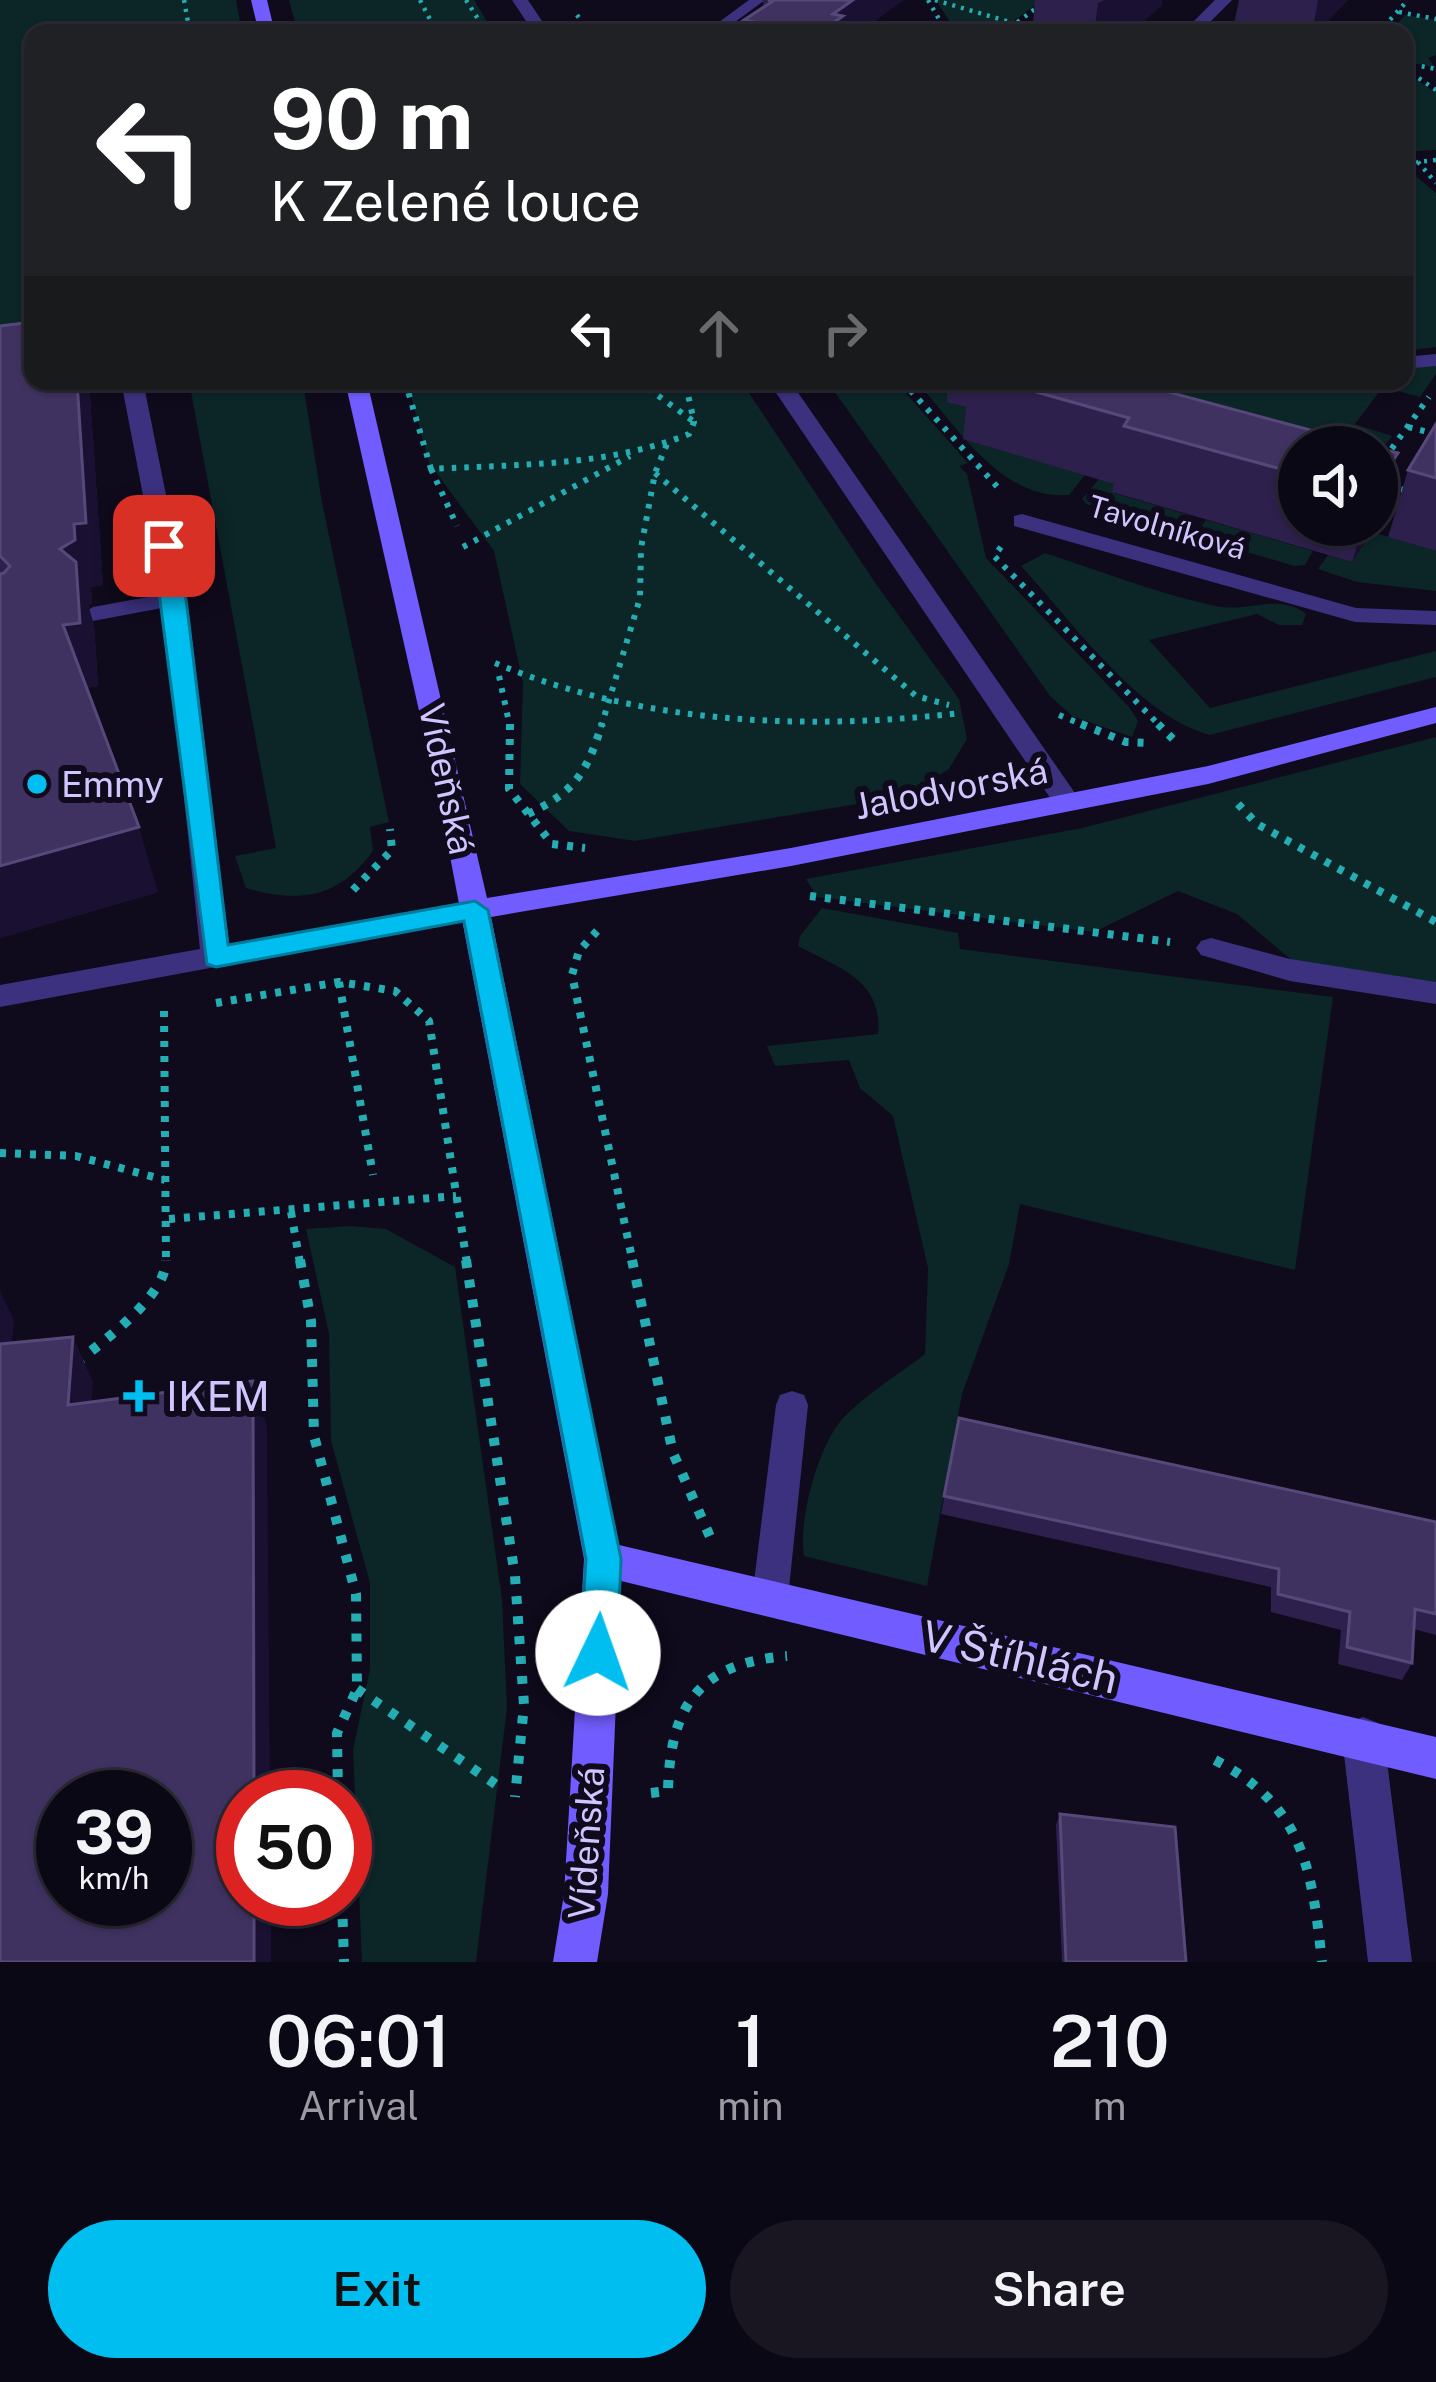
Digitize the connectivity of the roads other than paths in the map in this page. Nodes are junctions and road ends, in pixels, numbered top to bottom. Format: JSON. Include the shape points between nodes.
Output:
{"nodes":[{"id":1,"x":758,"y":0,"type":"edge"},
{"id":2,"x":1224,"y":0,"type":"edge"},
{"id":3,"x":724,"y":24,"type":"edge"},
{"id":4,"x":1199,"y":24,"type":"edge"},
{"id":5,"x":134,"y":390,"type":"edge"},
{"id":6,"x":358,"y":390,"type":"edge"},
{"id":7,"x":785,"y":390,"type":"edge"},
{"id":8,"x":1022,"y":521,"type":"road end"},
{"id":9,"x":175,"y":599,"type":"junction"},
{"id":10,"x":93,"y":614,"type":"dead end"},
{"id":11,"x":1436,"y":618,"type":"edge"},
{"id":12,"x":1436,"y":715,"type":"edge"},
{"id":13,"x":1067,"y":802,"type":"junction"},
{"id":14,"x":475,"y":910,"type":"junction"},
{"id":15,"x":1211,"y":948,"type":"road end"},
{"id":16,"x":216,"y":957,"type":"junction"},
{"id":17,"x":1436,"y":993,"type":"edge"},
{"id":18,"x":0,"y":996,"type":"edge"},
{"id":19,"x":792,"y":1405,"type":"dead end"},
{"id":20,"x":603,"y":1559,"type":"junction"},
{"id":21,"x":752,"y":1594,"type":"junction"},
{"id":22,"x":1363,"y":1737,"type":"junction"},
{"id":23,"x":1436,"y":1758,"type":"edge"},
{"id":24,"x":575,"y":1962,"type":"edge"},
{"id":25,"x":1390,"y":1962,"type":"edge"}],
"edges":[{"from":1,"to":3,"type":"lane"},
{"from":2,"to":4,"type":"street"},
{"from":5,"to":9,"type":"street"},
{"from":6,"to":14,"type":"main road","name":"Vídeňská"},
{"from":7,"to":13,"type":"street"},
{"from":8,"to":11,"type":"street","name":"Tavolníková","via":[[1355,615]]},
{"from":9,"to":10,"type":"lane"},
{"from":9,"to":16,"type":"street"},
{"from":12,"to":13,"type":"main road","name":"Jalodvorská","via":[[1208,775]]},
{"from":13,"to":14,"type":"main road","name":"Jalodvorská"},
{"from":14,"to":16,"type":"street"},
{"from":14,"to":20,"type":"main road","name":"Vídeňská"},
{"from":15,"to":17,"type":"street","via":[[1290,970]]},
{"from":16,"to":18,"type":"street"},
{"from":19,"to":21,"type":"lane"},
{"from":20,"to":21,"type":"main road","name":"V Štíhlách"},
{"from":20,"to":24,"type":"main road","name":"Vídeňská","via":[[586,1894]]},
{"from":21,"to":22,"type":"main road","name":"V Štíhlách"},
{"from":22,"to":23,"type":"main road","name":"V Štíhlách"},
{"from":22,"to":25,"type":"street"}]}
